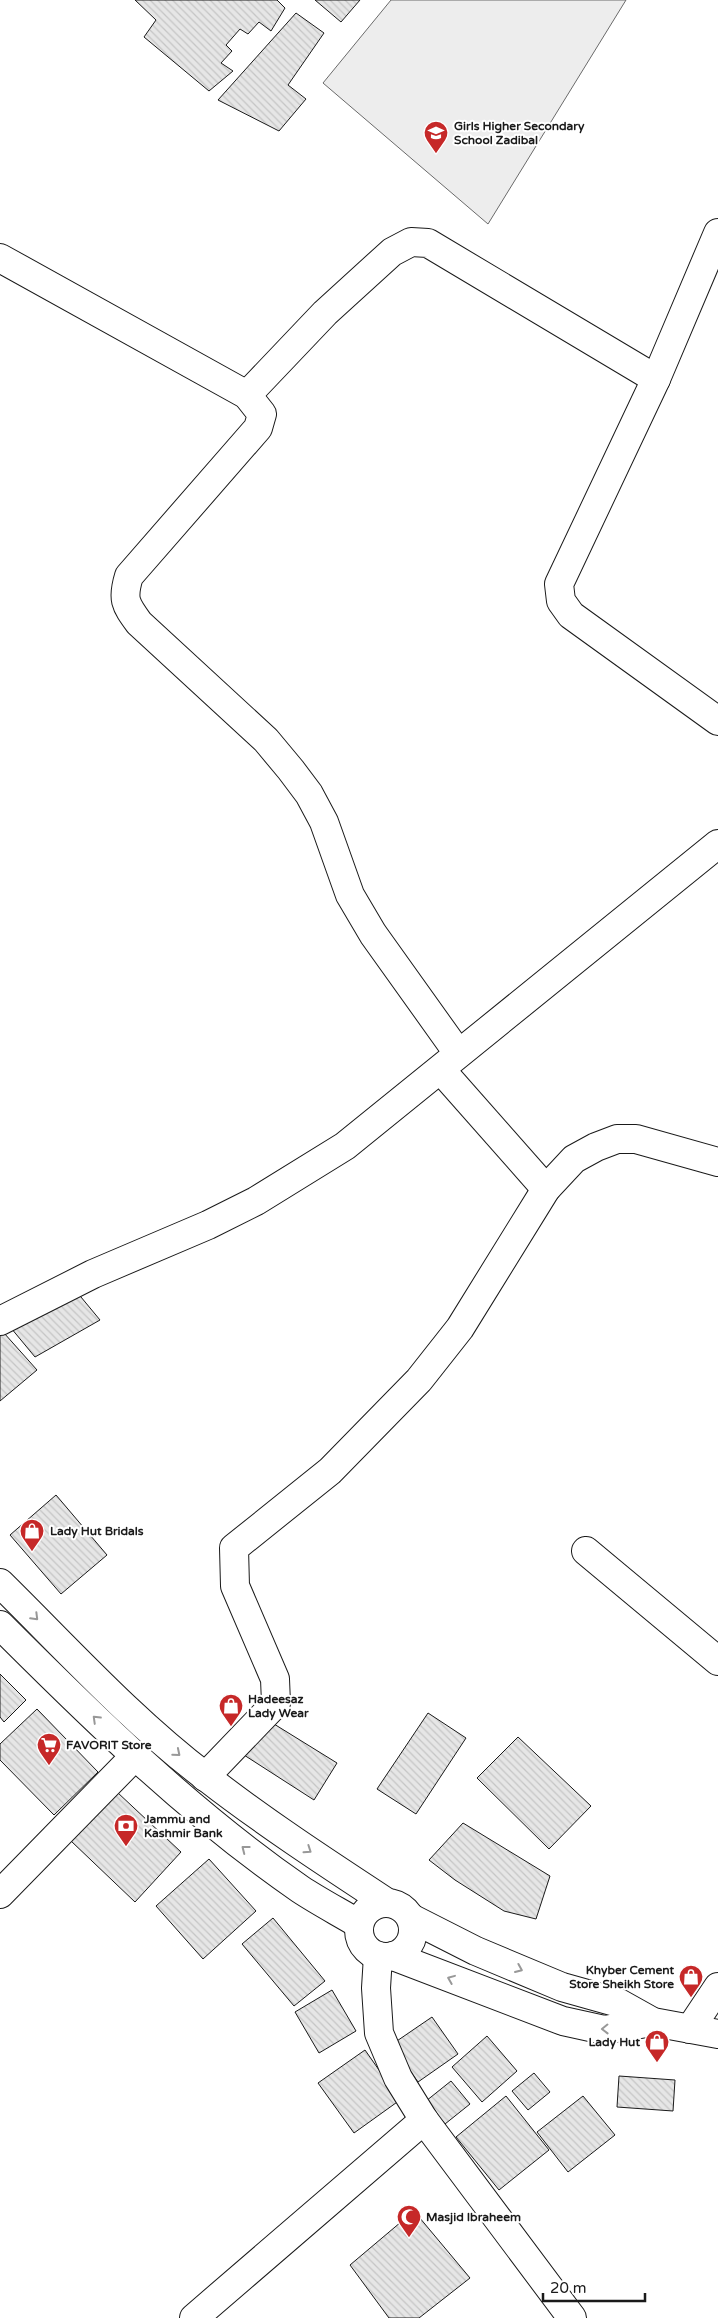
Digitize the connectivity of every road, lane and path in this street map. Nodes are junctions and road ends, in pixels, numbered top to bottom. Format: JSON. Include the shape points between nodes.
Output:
{"nodes":[{"id":1,"x":718,"y":233,"type":"edge"},
{"id":2,"x":0,"y":258,"type":"edge"},
{"id":3,"x":656,"y":379,"type":"junction"},
{"id":4,"x":247,"y":396,"type":"junction"},
{"id":5,"x":718,"y":721,"type":"edge"},
{"id":6,"x":718,"y":844,"type":"edge"},
{"id":7,"x":450,"y":1061,"type":"junction"},
{"id":8,"x":718,"y":1162,"type":"edge"},
{"id":9,"x":546,"y":1188,"type":"junction"},
{"id":10,"x":0,"y":1320,"type":"edge"},
{"id":11,"x":586,"y":1552,"type":"dead end"},
{"id":12,"x":0,"y":1583,"type":"edge"},
{"id":13,"x":0,"y":1625,"type":"edge"},
{"id":14,"x":718,"y":1661,"type":"edge"},
{"id":15,"x":135,"y":1756,"type":"junction"},
{"id":16,"x":205,"y":1777,"type":"junction"},
{"id":17,"x":0,"y":1894,"type":"edge"},
{"id":18,"x":386,"y":1902,"type":"junction"},
{"id":19,"x":411,"y":1918,"type":"junction"},
{"id":20,"x":358,"y":1924,"type":"junction"},
{"id":21,"x":385,"y":1956,"type":"junction"},
{"id":22,"x":718,"y":1987,"type":"edge"},
{"id":23,"x":653,"y":2022,"type":"junction"},
{"id":24,"x":690,"y":2029,"type":"junction"},
{"id":25,"x":718,"y":2034,"type":"edge"},
{"id":26,"x":424,"y":2120,"type":"junction"},
{"id":27,"x":194,"y":2318,"type":"edge"},
{"id":28,"x":572,"y":2318,"type":"edge"}],
"edges":[{"from":1,"to":3,"type":"main road"},
{"from":2,"to":4,"type":"main road"},
{"from":3,"to":4,"type":"main road","via":[[428,244],[411,242],[392,252],[325,313]]},
{"from":3,"to":5,"type":"main road","via":[[559,584],[561,601],[571,615]]},
{"from":4,"to":7,"type":"main road","via":[[262,414],[258,428],[129,576],[124,592],[127,607],[139,623],[266,740],[309,794],[324,822],[350,896]]},
{"from":6,"to":7,"type":"main road"},
{"from":7,"to":9,"type":"main road"},
{"from":7,"to":10,"type":"main road","via":[[345,1146],[256,1201],[93,1274]]},
{"from":8,"to":9,"type":"main road","via":[[636,1139],[617,1140],[574,1159]]},
{"from":9,"to":16,"type":"main road","via":[[460,1328],[419,1380],[330,1471],[234,1548],[235,1586],[275,1679],[276,1703]]},
{"from":11,"to":14,"type":"main road"},
{"from":12,"to":16,"type":"main road","one_way":true,"via":[[148,1728]]},
{"from":15,"to":13,"type":"main road","one_way":true},
{"from":15,"to":17,"type":"main road"},
{"from":20,"to":15,"type":"main road","one_way":true,"via":[[258,1859]]},
{"from":16,"to":18,"type":"main road","one_way":true},
{"from":18,"to":19,"type":"main road","via":[[401,1906]]},
{"from":18,"to":20,"type":"main road","via":[[374,1904],[364,1912]]},
{"from":19,"to":21,"type":"main road","via":[[413,1934],[406,1948]]},
{"from":19,"to":23,"type":"main road","one_way":true,"via":[[562,1987],[619,2003]]},
{"from":20,"to":21,"type":"main road","via":[[359,1937],[366,1949]]},
{"from":23,"to":21,"type":"main road","one_way":true,"via":[[604,2030],[563,2021]]},
{"from":21,"to":26,"type":"main road","via":[[376,1988],[379,2033],[398,2078]]},
{"from":22,"to":24,"type":"main road"},
{"from":23,"to":24,"type":"main road"},
{"from":24,"to":25,"type":"main road"},
{"from":26,"to":27,"type":"main road"},
{"from":26,"to":28,"type":"main road"}]}
